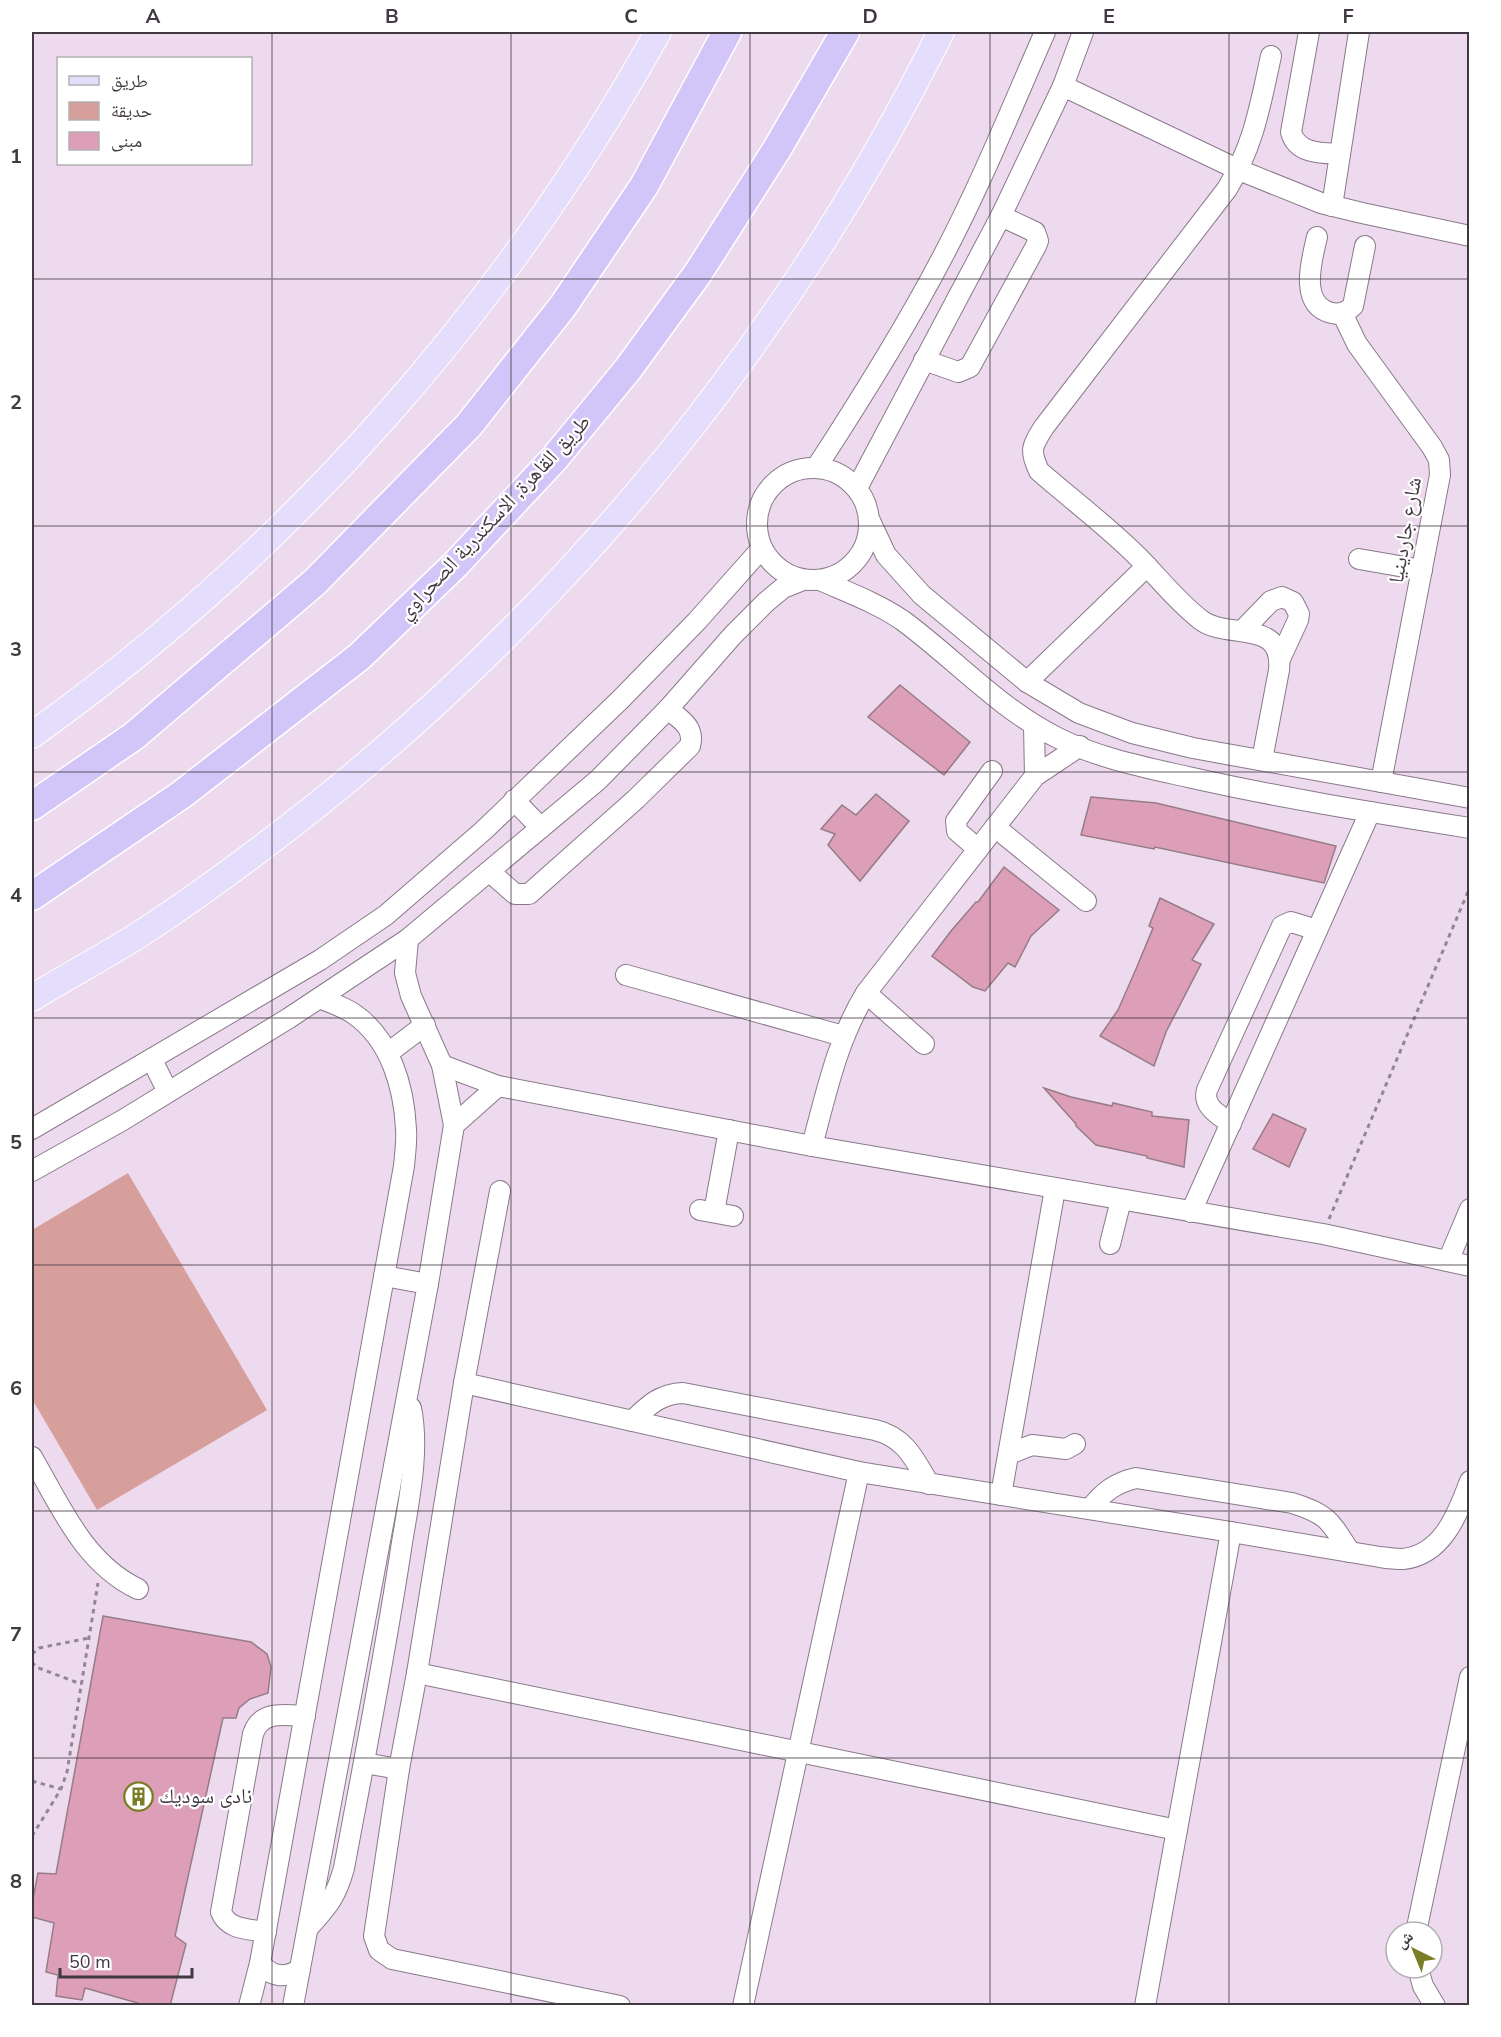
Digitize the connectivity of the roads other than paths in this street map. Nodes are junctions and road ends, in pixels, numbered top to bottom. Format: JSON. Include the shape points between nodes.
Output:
{"nodes":[{"id":1,"x":658,"y":32,"type":"edge"},
{"id":2,"x":727,"y":32,"type":"edge"},
{"id":3,"x":845,"y":32,"type":"edge"},
{"id":4,"x":941,"y":32,"type":"edge"},
{"id":5,"x":1045,"y":32,"type":"edge"},
{"id":6,"x":1083,"y":32,"type":"edge"},
{"id":7,"x":1309,"y":32,"type":"edge"},
{"id":8,"x":1359,"y":32,"type":"edge"},
{"id":9,"x":1271,"y":57,"type":"dead end"},
{"id":10,"x":1063,"y":86,"type":"junction"},
{"id":11,"x":1334,"y":154,"type":"junction"},
{"id":12,"x":1239,"y":170,"type":"junction"},
{"id":13,"x":1326,"y":204,"type":"junction"},
{"id":14,"x":1001,"y":216,"type":"junction"},
{"id":15,"x":1470,"y":236,"type":"edge"},
{"id":16,"x":1317,"y":237,"type":"dead end"},
{"id":17,"x":1365,"y":246,"type":"dead end"},
{"id":18,"x":1342,"y":313,"type":"junction"},
{"id":19,"x":924,"y":360,"type":"junction"},
{"id":20,"x":816,"y":468,"type":"junction"},
{"id":21,"x":857,"y":488,"type":"junction"},
{"id":22,"x":870,"y":521,"type":"junction"},
{"id":23,"x":762,"y":548,"type":"junction"},
{"id":24,"x":1359,"y":559,"type":"dead end"},
{"id":25,"x":1147,"y":566,"type":"junction"},
{"id":26,"x":1422,"y":570,"type":"junction"},
{"id":27,"x":811,"y":580,"type":"junction"},
{"id":28,"x":942,"y":610,"type":"junction"},
{"id":29,"x":1243,"y":630,"type":"junction"},
{"id":30,"x":922,"y":637,"type":"junction"},
{"id":31,"x":1280,"y":659,"type":"junction"},
{"id":32,"x":1028,"y":682,"type":"junction"},
{"id":33,"x":668,"y":709,"type":"junction"},
{"id":34,"x":1035,"y":725,"type":"junction"},
{"id":35,"x":32,"y":735,"type":"edge"},
{"id":36,"x":1080,"y":746,"type":"junction"},
{"id":37,"x":1262,"y":760,"type":"junction"},
{"id":38,"x":992,"y":771,"type":"dead end"},
{"id":39,"x":1035,"y":776,"type":"junction"},
{"id":40,"x":1381,"y":782,"type":"junction"},
{"id":41,"x":1470,"y":798,"type":"edge"},
{"id":42,"x":514,"y":800,"type":"junction"},
{"id":43,"x":32,"y":806,"type":"edge"},
{"id":44,"x":1370,"y":812,"type":"junction"},
{"id":45,"x":995,"y":827,"type":"junction"},
{"id":46,"x":541,"y":828,"type":"junction"},
{"id":47,"x":1470,"y":828,"type":"edge"},
{"id":48,"x":978,"y":849,"type":"junction"},
{"id":49,"x":490,"y":872,"type":"junction"},
{"id":50,"x":32,"y":896,"type":"edge"},
{"id":51,"x":1086,"y":901,"type":"dead end"},
{"id":52,"x":1317,"y":930,"type":"junction"},
{"id":53,"x":408,"y":939,"type":"junction"},
{"id":54,"x":626,"y":975,"type":"dead end"},
{"id":55,"x":866,"y":993,"type":"junction"},
{"id":56,"x":32,"y":998,"type":"edge"},
{"id":57,"x":320,"y":998,"type":"junction"},
{"id":58,"x":425,"y":1025,"type":"junction"},
{"id":59,"x":843,"y":1036,"type":"junction"},
{"id":60,"x":924,"y":1044,"type":"dead end"},
{"id":61,"x":388,"y":1053,"type":"junction"},
{"id":62,"x":152,"y":1060,"type":"junction"},
{"id":63,"x":442,"y":1065,"type":"junction"},
{"id":64,"x":498,"y":1086,"type":"junction"},
{"id":65,"x":168,"y":1092,"type":"junction"},
{"id":66,"x":1231,"y":1124,"type":"junction"},
{"id":67,"x":454,"y":1125,"type":"junction"},
{"id":68,"x":32,"y":1129,"type":"edge"},
{"id":69,"x":729,"y":1130,"type":"junction"},
{"id":70,"x":812,"y":1146,"type":"junction"},
{"id":71,"x":32,"y":1171,"type":"edge"},
{"id":72,"x":1055,"y":1189,"type":"junction"},
{"id":73,"x":500,"y":1191,"type":"dead end"},
{"id":74,"x":1120,"y":1200,"type":"junction"},
{"id":75,"x":1470,"y":1209,"type":"edge"},
{"id":76,"x":1191,"y":1212,"type":"junction"},
{"id":77,"x":733,"y":1216,"type":"dead end"},
{"id":78,"x":1110,"y":1244,"type":"dead end"},
{"id":79,"x":1448,"y":1261,"type":"junction"},
{"id":80,"x":1470,"y":1266,"type":"edge"},
{"id":81,"x":384,"y":1276,"type":"junction"},
{"id":82,"x":428,"y":1284,"type":"junction"},
{"id":83,"x":464,"y":1383,"type":"junction"},
{"id":84,"x":407,"y":1390,"type":"junction"},
{"id":85,"x":632,"y":1421,"type":"junction"},
{"id":86,"x":1075,"y":1444,"type":"dead end"},
{"id":87,"x":1008,"y":1454,"type":"junction"},
{"id":88,"x":32,"y":1457,"type":"edge"},
{"id":89,"x":859,"y":1473,"type":"junction"},
{"id":90,"x":1470,"y":1481,"type":"edge"},
{"id":91,"x":929,"y":1484,"type":"junction"},
{"id":92,"x":1001,"y":1495,"type":"junction"},
{"id":93,"x":1090,"y":1509,"type":"junction"},
{"id":94,"x":1232,"y":1532,"type":"junction"},
{"id":95,"x":1350,"y":1552,"type":"junction"},
{"id":96,"x":395,"y":1584,"type":"junction"},
{"id":97,"x":138,"y":1589,"type":"dead end"},
{"id":98,"x":429,"y":1590,"type":"junction"},
{"id":99,"x":417,"y":1673,"type":"junction"},
{"id":100,"x":1470,"y":1677,"type":"edge"},
{"id":101,"x":305,"y":1716,"type":"junction"},
{"id":102,"x":1465,"y":1730,"type":"edge"},
{"id":103,"x":799,"y":1751,"type":"junction"},
{"id":104,"x":364,"y":1762,"type":"junction"},
{"id":105,"x":399,"y":1769,"type":"junction"},
{"id":106,"x":1177,"y":1830,"type":"junction"},
{"id":107,"x":1419,"y":1920,"type":"edge"},
{"id":108,"x":308,"y":1928,"type":"junction"},
{"id":109,"x":266,"y":1932,"type":"junction"},
{"id":110,"x":260,"y":1963,"type":"junction"},
{"id":111,"x":300,"y":1969,"type":"junction"},
{"id":112,"x":1421,"y":1980,"type":"edge"},
{"id":113,"x":249,"y":2006,"type":"edge"},
{"id":114,"x":293,"y":2006,"type":"edge"},
{"id":115,"x":620,"y":2006,"type":"edge"},
{"id":116,"x":743,"y":2006,"type":"edge"},
{"id":117,"x":1145,"y":2006,"type":"edge"},
{"id":118,"x":1435,"y":2006,"type":"edge"}],
"edges":[{"from":1,"to":35,"type":"main road","via":[[531,235],[391,412],[234,572],[122,667]]},
{"from":2,"to":43,"type":"highway","via":[[644,186],[563,306],[469,425],[315,582],[134,736]]},
{"from":3,"to":50,"type":"highway","name":"طريق القاهرة, الاسكندرية الصحراوي","via":[[698,273],[628,369],[554,459],[455,565],[359,657],[181,795]]},
{"from":4,"to":56,"type":"main road","via":[[852,193],[770,321],[675,448],[536,607],[430,710],[258,852],[135,937]]},
{"from":5,"to":20,"type":"street","via":[[943,256]]},
{"from":6,"to":10,"type":"street"},
{"from":7,"to":11,"type":"street","via":[[1291,132],[1300,147]]},
{"from":8,"to":11,"type":"street"},
{"from":9,"to":12,"type":"street","via":[[1256,127]]},
{"from":10,"to":12,"type":"street"},
{"from":10,"to":14,"type":"street"},
{"from":11,"to":13,"type":"street"},
{"from":12,"to":13,"type":"street"},
{"from":12,"to":25,"type":"street","via":[[1033,444],[1032,457],[1039,471]]},
{"from":13,"to":15,"type":"street"},
{"from":14,"to":19,"type":"street"},
{"from":14,"to":19,"type":"street","via":[[1035,232],[1036,246],[969,367],[958,372]]},
{"from":16,"to":18,"type":"street","via":[[1309,279],[1312,294],[1327,312]]},
{"from":17,"to":18,"type":"street","via":[[1355,299]]},
{"from":18,"to":26,"type":"street","name":"شارع جاردينيا","via":[[1357,344],[1440,460]]},
{"from":19,"to":21,"type":"street"},
{"from":20,"to":21,"type":"street","via":[[831,471]]},
{"from":20,"to":23,"type":"street","via":[[789,473],[761,501],[757,521]]},
{"from":21,"to":22,"type":"street"},
{"from":22,"to":27,"type":"street","via":[[861,554],[850,566],[836,575]]},
{"from":22,"to":28,"type":"street","via":[[886,555],[922,595]]},
{"from":23,"to":27,"type":"street","via":[[778,569]]},
{"from":23,"to":42,"type":"street","via":[[628,692]]},
{"from":24,"to":26,"type":"street"},
{"from":25,"to":29,"type":"street","via":[[1204,622],[1222,629]]},
{"from":25,"to":32,"type":"street"},
{"from":26,"to":40,"type":"street","name":"شارع جاردينيا"},
{"from":27,"to":30,"type":"street","via":[[876,605]]},
{"from":27,"to":33,"type":"street","via":[[783,588],[766,602]]},
{"from":28,"to":30,"type":"street","via":[[926,619]]},
{"from":28,"to":32,"type":"street"},
{"from":29,"to":31,"type":"street","via":[[1257,632],[1269,640]]},
{"from":29,"to":31,"type":"street","via":[[1271,601],[1282,597],[1293,602],[1298,620]]},
{"from":30,"to":34,"type":"street"},
{"from":31,"to":37,"type":"street"},
{"from":32,"to":37,"type":"street","via":[[1079,713],[1131,733]]},
{"from":33,"to":46,"type":"street","via":[[598,780]]},
{"from":33,"to":49,"type":"street","via":[[688,725],[690,746],[594,837],[529,894],[515,894]]},
{"from":34,"to":36,"type":"street"},
{"from":34,"to":39,"type":"street"},
{"from":36,"to":39,"type":"street"},
{"from":36,"to":44,"type":"street","via":[[1127,763]]},
{"from":37,"to":40,"type":"street"},
{"from":38,"to":48,"type":"street","via":[[956,821],[960,834]]},
{"from":39,"to":45,"type":"street"},
{"from":40,"to":41,"type":"street"},
{"from":42,"to":46,"type":"street"},
{"from":42,"to":62,"type":"street","via":[[377,922]]},
{"from":44,"to":47,"type":"street"},
{"from":44,"to":52,"type":"street"},
{"from":45,"to":48,"type":"street"},
{"from":45,"to":51,"type":"street"},
{"from":46,"to":49,"type":"street"},
{"from":48,"to":55,"type":"street"},
{"from":49,"to":53,"type":"street"},
{"from":52,"to":66,"type":"street"},
{"from":52,"to":66,"type":"street","via":[[1291,922],[1282,926],[1212,1080],[1206,1095],[1208,1105]]},
{"from":53,"to":57,"type":"street"},
{"from":53,"to":58,"type":"street","via":[[405,972]]},
{"from":54,"to":59,"type":"street"},
{"from":55,"to":59,"type":"street"},
{"from":55,"to":60,"type":"street"},
{"from":57,"to":61,"type":"street","via":[[353,1013],[374,1031]]},
{"from":57,"to":65,"type":"street"},
{"from":58,"to":61,"type":"street"},
{"from":58,"to":63,"type":"street"},
{"from":59,"to":70,"type":"street"},
{"from":61,"to":81,"type":"street","via":[[401,1091],[406,1130],[404,1166]]},
{"from":62,"to":65,"type":"street"},
{"from":62,"to":68,"type":"street"},
{"from":63,"to":64,"type":"street"},
{"from":63,"to":67,"type":"street"},
{"from":64,"to":67,"type":"street"},
{"from":64,"to":69,"type":"street"},
{"from":65,"to":71,"type":"street"},
{"from":66,"to":76,"type":"street"},
{"from":67,"to":82,"type":"street"},
{"from":69,"to":70,"type":"street"},
{"from":69,"to":77,"type":"street","via":[[707,1211]]},
{"from":70,"to":72,"type":"street"},
{"from":72,"to":74,"type":"street"},
{"from":72,"to":87,"type":"street"},
{"from":73,"to":83,"type":"street"},
{"from":74,"to":76,"type":"street"},
{"from":74,"to":78,"type":"street"},
{"from":75,"to":79,"type":"street"},
{"from":76,"to":79,"type":"street","via":[[1323,1234]]},
{"from":79,"to":80,"type":"street"},
{"from":81,"to":82,"type":"street"},
{"from":81,"to":101,"type":"street"},
{"from":82,"to":84,"type":"street"},
{"from":83,"to":85,"type":"street"},
{"from":83,"to":98,"type":"street"},
{"from":84,"to":96,"type":"street","via":[[414,1445]]},
{"from":84,"to":108,"type":"street"},
{"from":85,"to":89,"type":"street"},
{"from":85,"to":91,"type":"street","via":[[652,1401],[683,1393],[875,1430],[903,1444]]},
{"from":86,"to":87,"type":"street","via":[[1066,1449],[1032,1445]]},
{"from":87,"to":92,"type":"street"},
{"from":88,"to":97,"type":"street","via":[[82,1542],[101,1565]]},
{"from":89,"to":91,"type":"street"},
{"from":89,"to":103,"type":"street"},
{"from":90,"to":95,"type":"street","via":[[1458,1513],[1442,1538],[1423,1552],[1404,1559]]},
{"from":91,"to":92,"type":"street"},
{"from":92,"to":93,"type":"street"},
{"from":93,"to":94,"type":"street"},
{"from":93,"to":95,"type":"street","via":[[1101,1494],[1119,1482],[1136,1478],[1292,1503],[1315,1510],[1332,1524]]},
{"from":94,"to":95,"type":"street"},
{"from":94,"to":106,"type":"street"},
{"from":96,"to":98,"type":"street"},
{"from":96,"to":104,"type":"street"},
{"from":98,"to":99,"type":"street"},
{"from":99,"to":103,"type":"street"},
{"from":99,"to":105,"type":"street"},
{"from":100,"to":102,"type":"street"},
{"from":101,"to":109,"type":"street"},
{"from":101,"to":109,"type":"street","via":[[276,1714],[264,1718],[255,1728],[248,1757],[221,1912],[234,1926]]},
{"from":102,"to":107,"type":"street"},
{"from":103,"to":106,"type":"street"},
{"from":103,"to":116,"type":"street"},
{"from":104,"to":105,"type":"street"},
{"from":104,"to":108,"type":"street","via":[[337,1890]]},
{"from":105,"to":115,"type":"street","via":[[374,1936],[379,1950],[392,1959]]},
{"from":106,"to":117,"type":"street"},
{"from":108,"to":111,"type":"street"},
{"from":109,"to":110,"type":"street"},
{"from":110,"to":111,"type":"street","via":[[279,1976]]},
{"from":110,"to":113,"type":"street"},
{"from":111,"to":114,"type":"street"},
{"from":112,"to":118,"type":"street"}]}
